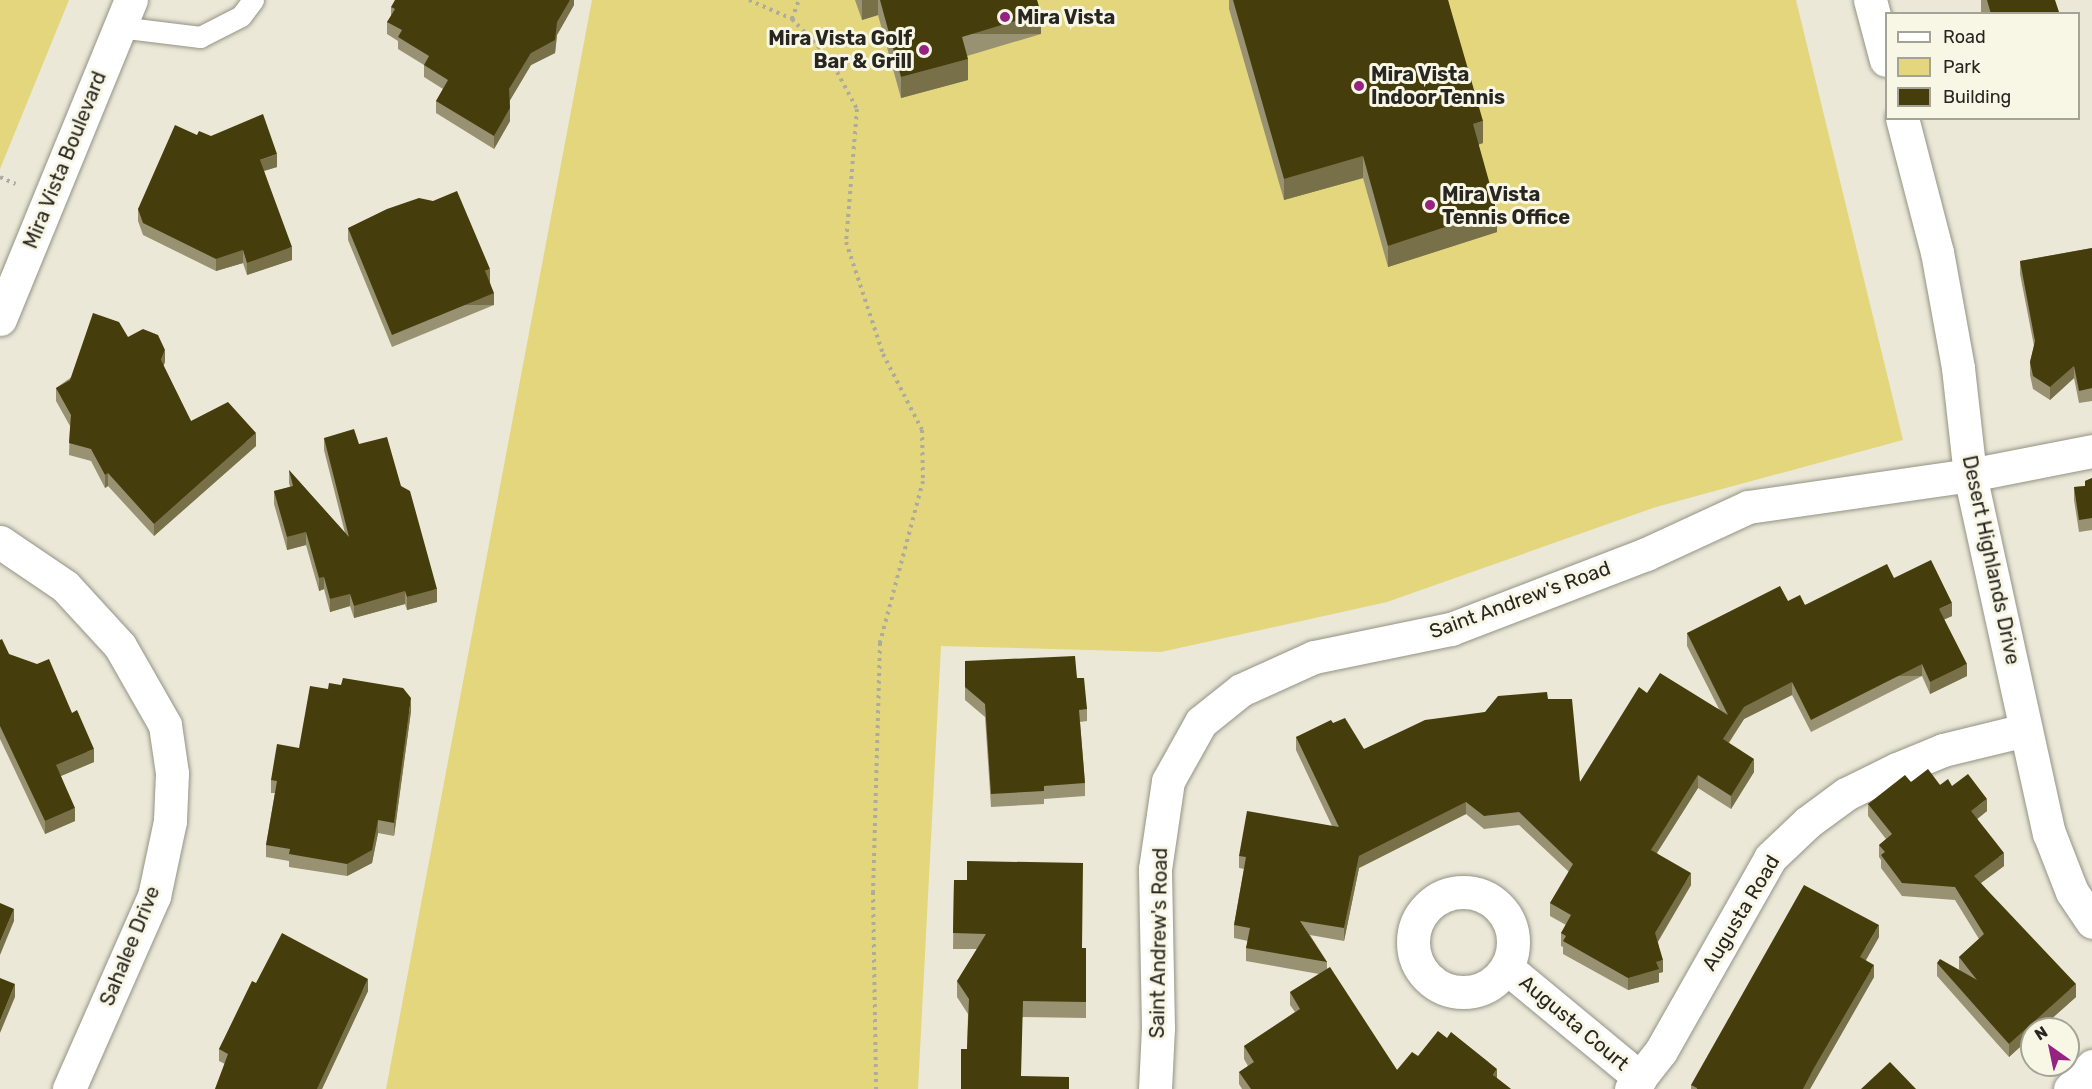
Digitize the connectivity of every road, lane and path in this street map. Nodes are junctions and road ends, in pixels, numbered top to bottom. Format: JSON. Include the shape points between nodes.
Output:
{"nodes":[{"id":1,"x":253,"y":0,"type":"edge"},
{"id":2,"x":749,"y":0,"type":"edge"},
{"id":3,"x":799,"y":0,"type":"edge"},
{"id":4,"x":1870,"y":0,"type":"edge"},
{"id":5,"x":125,"y":14,"type":"edge"},
{"id":6,"x":792,"y":19,"type":"junction"},
{"id":7,"x":1885,"y":53,"type":"edge"},
{"id":8,"x":1903,"y":120,"type":"edge"},
{"id":9,"x":0,"y":319,"type":"edge"},
{"id":10,"x":2092,"y":451,"type":"edge"},
{"id":11,"x":1970,"y":475,"type":"junction"},
{"id":12,"x":0,"y":542,"type":"edge"},
{"id":13,"x":2025,"y":730,"type":"junction"},
{"id":14,"x":2092,"y":922,"type":"edge"},
{"id":15,"x":1507,"y":968,"type":"dead end"},
{"id":16,"x":2092,"y":1066,"type":"edge"},
{"id":17,"x":1635,"y":1084,"type":"edge"},
{"id":18,"x":69,"y":1089,"type":"edge"},
{"id":19,"x":876,"y":1089,"type":"edge"},
{"id":20,"x":1155,"y":1089,"type":"edge"},
{"id":21,"x":2070,"y":1089,"type":"edge"}],
"edges":[{"from":1,"to":5,"type":"lane","via":[[241,16],[200,37]]},
{"from":2,"to":6,"type":"path"},
{"from":3,"to":6,"type":"path"},
{"from":4,"to":7,"type":"street"},
{"from":5,"to":9,"type":"street","name":"Mira Vista Boulevard"},
{"from":6,"to":19,"type":"path","via":[[830,59],[857,109],[846,242],[884,354],[922,430],[923,481],[880,643],[873,892]]},
{"from":8,"to":11,"type":"street","name":"Desert Highlands Drive","via":[[1937,252],[1958,368]]},
{"from":10,"to":11,"type":"street","name":"Saint Andrew's Road"},
{"from":11,"to":13,"type":"street","name":"Desert Highlands Drive","via":[[2012,653]]},
{"from":11,"to":20,"type":"street","name":"Saint Andrew's Road","via":[[1748,507],[1646,554],[1451,629],[1314,657],[1241,690],[1201,722],[1168,781],[1155,869]]},
{"from":12,"to":18,"type":"street","name":"Sahalee Drive","via":[[65,586],[120,646],[165,725],[172,773],[170,821],[154,896]]},
{"from":13,"to":14,"type":"street","name":"Desert Highlands Drive","via":[[2049,833],[2072,892]]},
{"from":13,"to":17,"type":"street","name":"Augusta Road","via":[[1943,750],[1897,769],[1846,794],[1808,822],[1770,858],[1661,1052]]},
{"from":15,"to":17,"type":"street","name":"Augusta Court"},
{"from":16,"to":21,"type":"street"}]}
